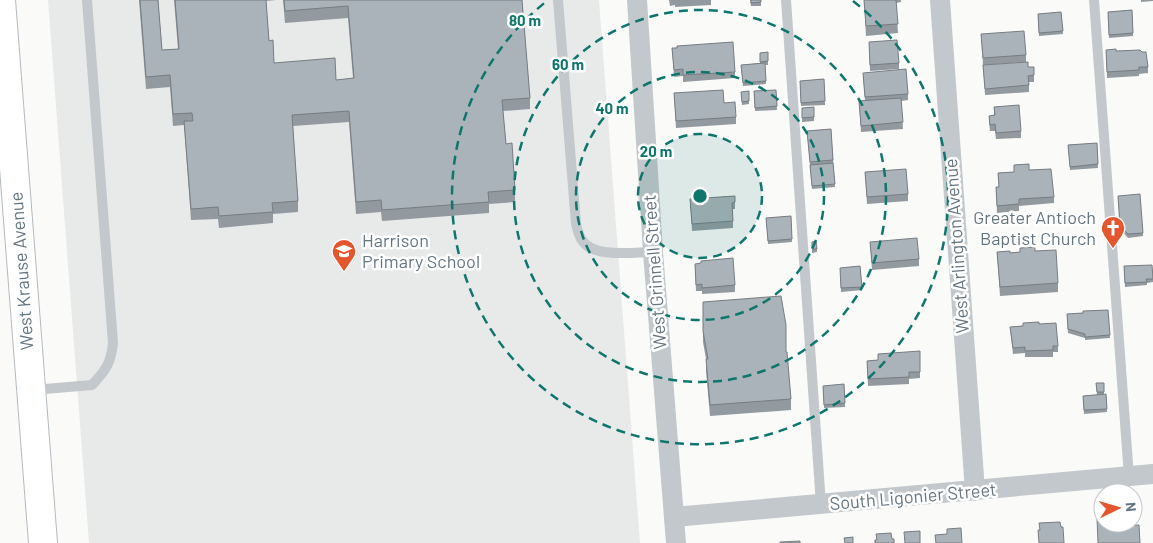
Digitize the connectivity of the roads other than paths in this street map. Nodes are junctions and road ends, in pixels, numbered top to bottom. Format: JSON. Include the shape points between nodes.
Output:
{"nodes":[{"id":1,"x":1,"y":0,"type":"edge"},
{"id":2,"x":87,"y":0,"type":"edge"},
{"id":3,"x":558,"y":0,"type":"edge"},
{"id":4,"x":637,"y":0,"type":"edge"},
{"id":5,"x":786,"y":0,"type":"edge"},
{"id":6,"x":940,"y":0,"type":"edge"},
{"id":7,"x":1094,"y":0,"type":"edge"},
{"id":8,"x":653,"y":252,"type":"junction"},
{"id":9,"x":32,"y":390,"type":"junction"},
{"id":10,"x":1153,"y":474,"type":"edge"},
{"id":11,"x":1129,"y":477,"type":"junction"},
{"id":12,"x":975,"y":491,"type":"junction"},
{"id":13,"x":821,"y":505,"type":"junction"},
{"id":14,"x":674,"y":517,"type":"junction"},
{"id":15,"x":43,"y":543,"type":"edge"},
{"id":16,"x":676,"y":543,"type":"edge"}],
"edges":[{"from":1,"to":9,"type":"street","name":"West Krause Avenue"},
{"from":2,"to":9,"type":"lane","via":[[113,343],[111,361],[92,385]]},
{"from":3,"to":8,"type":"lane","via":[[576,224],[582,241],[596,251]]},
{"from":4,"to":8,"type":"street","name":"West Grinnell Street"},
{"from":5,"to":13,"type":"lane"},
{"from":6,"to":12,"type":"street","name":"West Arlington Avenue"},
{"from":7,"to":11,"type":"lane"},
{"from":8,"to":14,"type":"street","name":"West Grinnell Street"},
{"from":9,"to":15,"type":"street","name":"West Krause Avenue"},
{"from":10,"to":11,"type":"street","name":"South Ligonier Street"},
{"from":11,"to":12,"type":"street","name":"South Ligonier Street"},
{"from":12,"to":13,"type":"street","name":"South Ligonier Street"},
{"from":13,"to":14,"type":"street","name":"South Ligonier Street"},
{"from":14,"to":16,"type":"street","name":"West Grinnell Street"}]}
